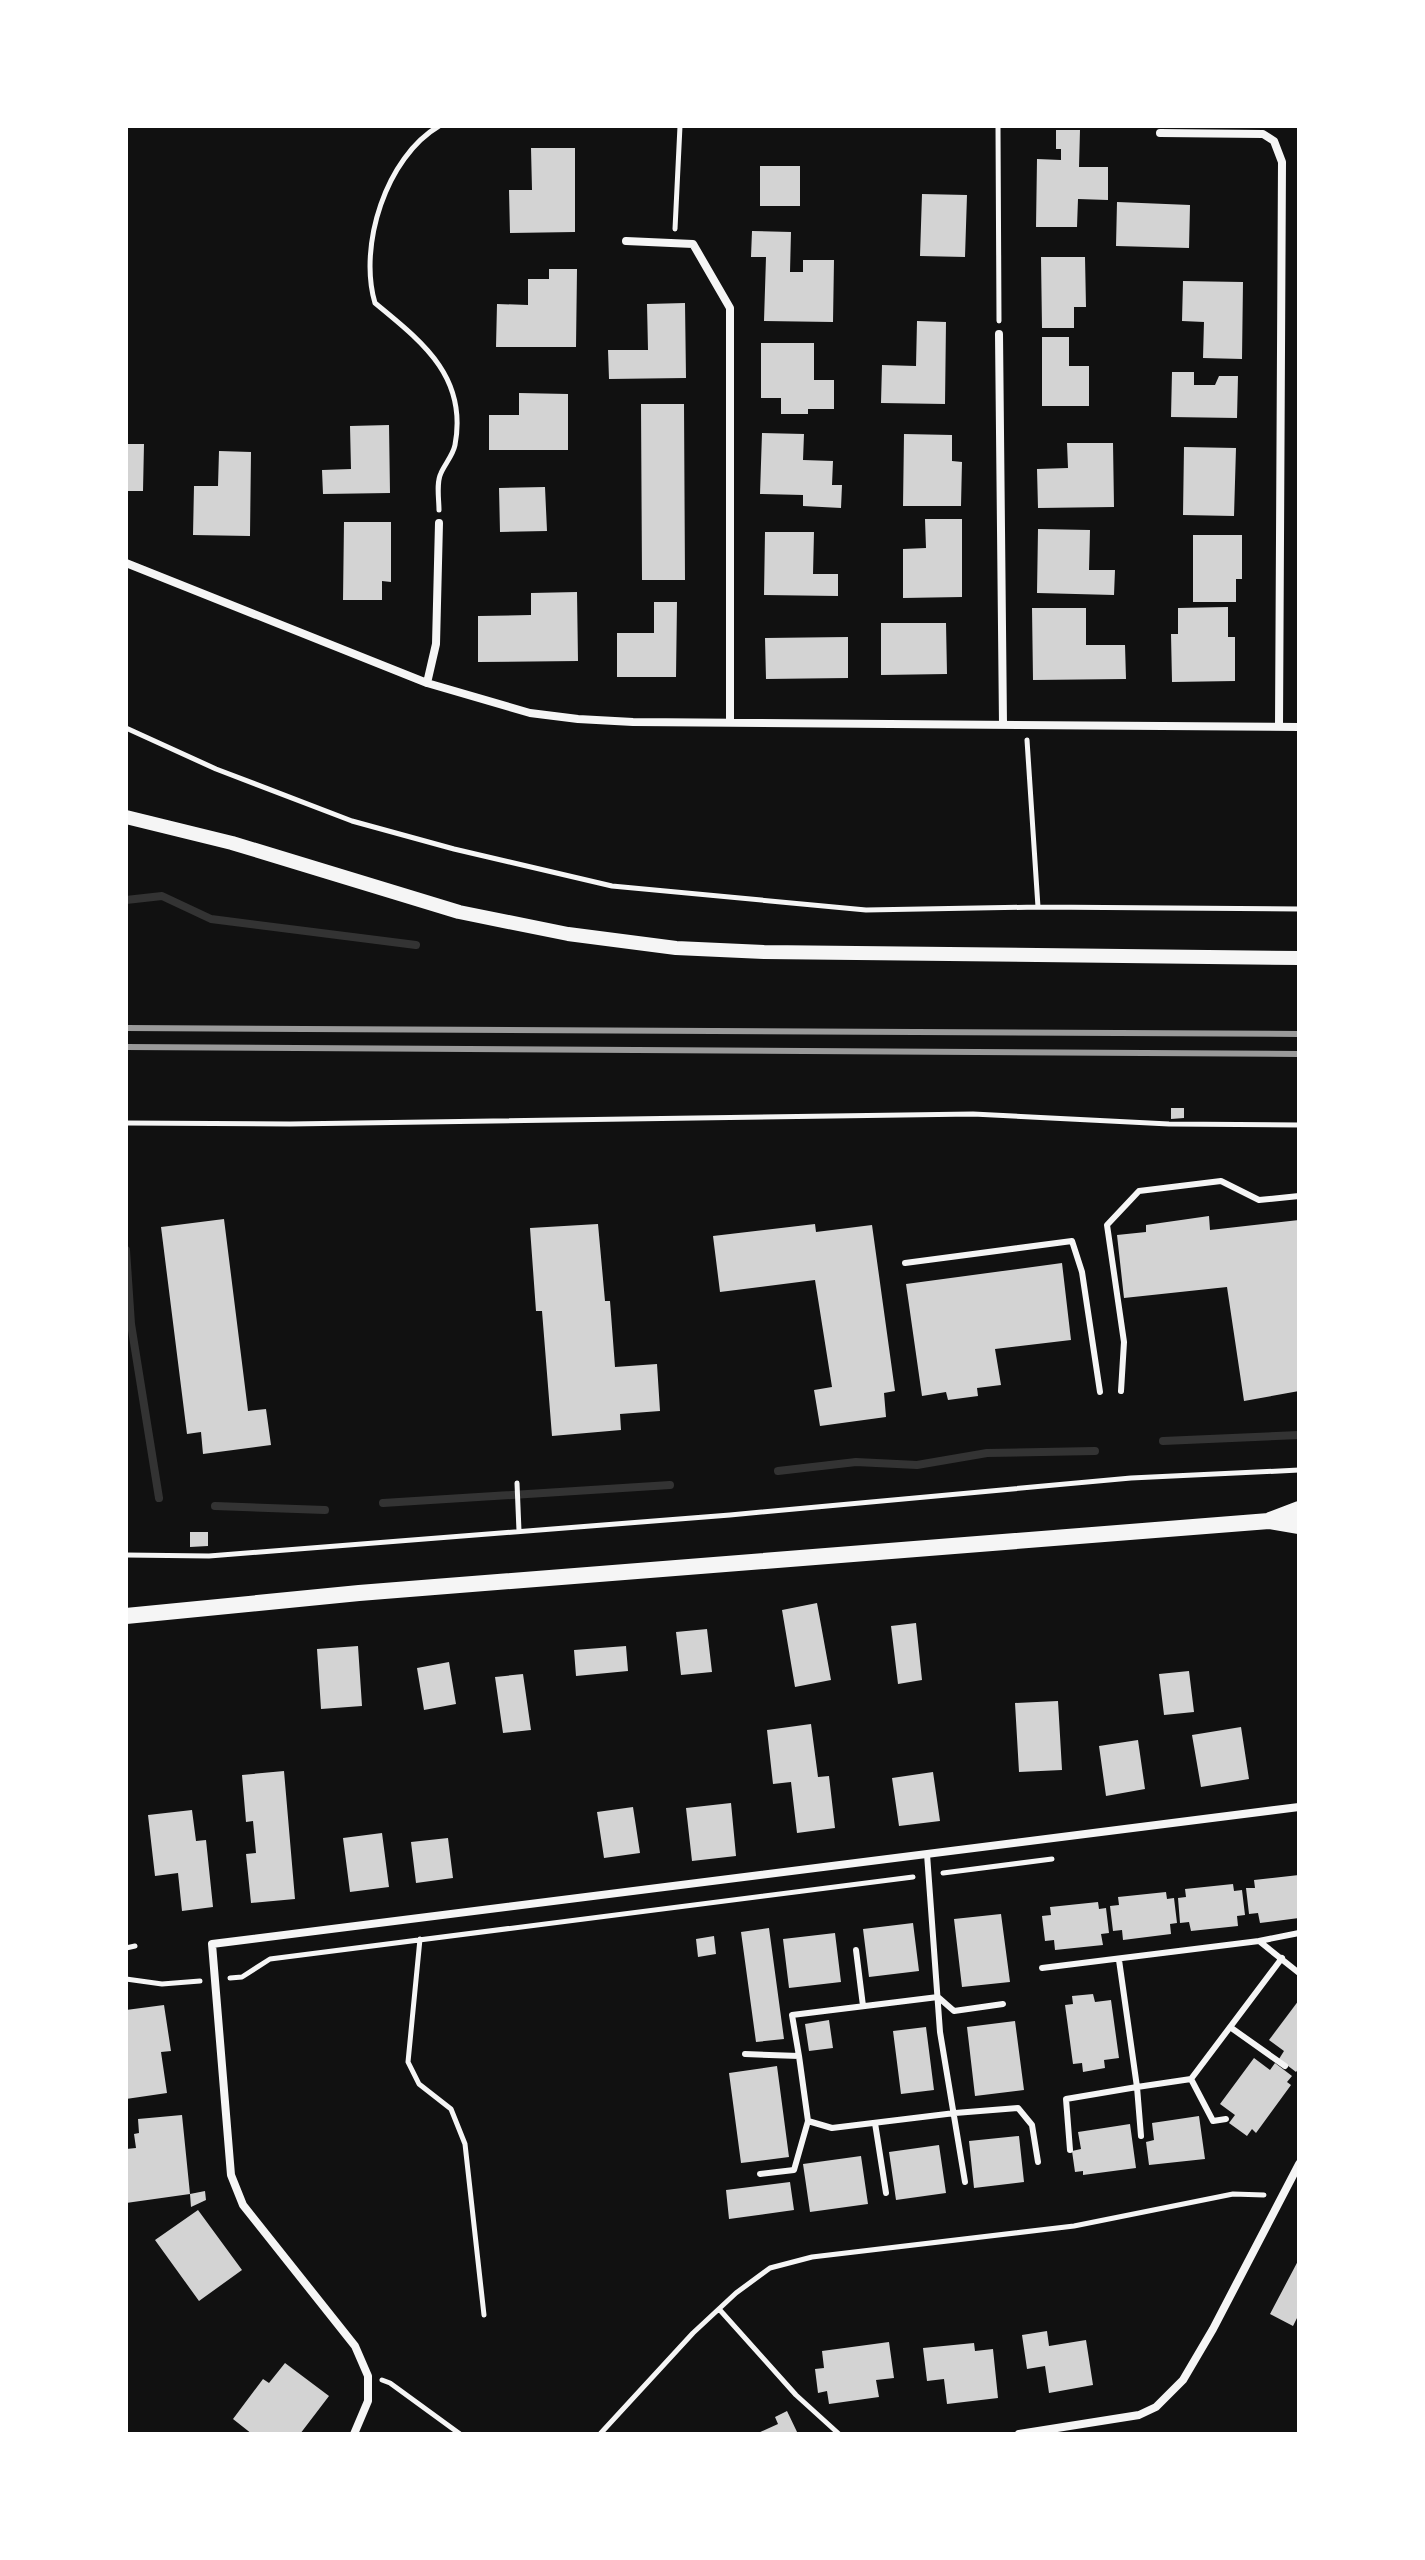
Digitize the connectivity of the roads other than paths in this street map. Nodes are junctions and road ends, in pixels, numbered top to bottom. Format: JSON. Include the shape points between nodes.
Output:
{"nodes":[{"id":1,"x":1160,"y":133,"type":"dead end"},
{"id":2,"x":626,"y":241,"type":"dead end"},
{"id":3,"x":999,"y":334,"type":"road end"},
{"id":4,"x":439,"y":523,"type":"road end"},
{"id":5,"x":126,"y":563,"type":"edge"},
{"id":6,"x":427,"y":683,"type":"junction"},
{"id":7,"x":730,"y":721,"type":"junction"},
{"id":8,"x":1003,"y":725,"type":"junction"},
{"id":9,"x":1279,"y":727,"type":"junction"},
{"id":10,"x":1299,"y":727,"type":"edge"},
{"id":11,"x":126,"y":817,"type":"edge"},
{"id":12,"x":1299,"y":958,"type":"edge"},
{"id":13,"x":1299,"y":1196,"type":"edge"},
{"id":14,"x":905,"y":1263,"type":"dead end"},
{"id":15,"x":1121,"y":1391,"type":"dead end"},
{"id":16,"x":1100,"y":1392,"type":"dead end"},
{"id":17,"x":1299,"y":1509,"type":"edge"},
{"id":18,"x":1269,"y":1521,"type":"junction"},
{"id":19,"x":1299,"y":1526,"type":"edge"},
{"id":20,"x":126,"y":1616,"type":"edge"},
{"id":21,"x":1299,"y":1807,"type":"edge"},
{"id":22,"x":927,"y":1854,"type":"junction"},
{"id":23,"x":1299,"y":1933,"type":"edge"},
{"id":24,"x":1259,"y":1941,"type":"junction"},
{"id":25,"x":856,"y":1950,"type":"dead end"},
{"id":26,"x":1282,"y":1958,"type":"junction"},
{"id":27,"x":1119,"y":1960,"type":"junction"},
{"id":28,"x":1042,"y":1968,"type":"dead end"},
{"id":29,"x":1299,"y":1973,"type":"edge"},
{"id":30,"x":938,"y":1997,"type":"junction"},
{"id":31,"x":1003,"y":2004,"type":"dead end"},
{"id":32,"x":863,"y":2006,"type":"junction"},
{"id":33,"x":1230,"y":2027,"type":"junction"},
{"id":34,"x":745,"y":2054,"type":"dead end"},
{"id":35,"x":799,"y":2056,"type":"junction"},
{"id":36,"x":1285,"y":2066,"type":"dead end"},
{"id":37,"x":1191,"y":2079,"type":"junction"},
{"id":38,"x":1137,"y":2087,"type":"junction"},
{"id":39,"x":955,"y":2113,"type":"junction"},
{"id":40,"x":1226,"y":2119,"type":"dead end"},
{"id":41,"x":808,"y":2121,"type":"junction"},
{"id":42,"x":875,"y":2123,"type":"junction"},
{"id":43,"x":1141,"y":2136,"type":"dead end"},
{"id":44,"x":1070,"y":2150,"type":"dead end"},
{"id":45,"x":1038,"y":2162,"type":"dead end"},
{"id":46,"x":1299,"y":2164,"type":"edge"},
{"id":47,"x":760,"y":2174,"type":"dead end"},
{"id":48,"x":965,"y":2182,"type":"dead end"},
{"id":49,"x":886,"y":2193,"type":"dead end"},
{"id":50,"x":354,"y":2434,"type":"edge"},
{"id":51,"x":1019,"y":2434,"type":"edge"}],
"edges":[{"from":1,"to":9,"type":"street","via":[[1263,134],[1274,141],[1282,162]]},
{"from":2,"to":7,"type":"street","via":[[693,244],[730,308]]},
{"from":3,"to":8,"type":"street"},
{"from":4,"to":6,"type":"street","via":[[436,644]]},
{"from":5,"to":6,"type":"street"},
{"from":6,"to":7,"type":"street","via":[[530,713],[633,722]]},
{"from":7,"to":8,"type":"street"},
{"from":8,"to":9,"type":"street"},
{"from":9,"to":10,"type":"street"},
{"from":11,"to":12,"type":"street","via":[[232,843],[459,912],[676,948]]},
{"from":13,"to":15,"type":"lane","via":[[1259,1200],[1221,1181],[1139,1191],[1107,1225],[1124,1342]]},
{"from":14,"to":16,"type":"lane","via":[[1072,1241],[1082,1272]]},
{"from":17,"to":18,"type":"main road"},
{"from":18,"to":19,"type":"main road"},
{"from":18,"to":20,"type":"main road","via":[[390,1590]]},
{"from":21,"to":22,"type":"street"},
{"from":22,"to":30,"type":"lane"},
{"from":22,"to":50,"type":"street","via":[[212,1944],[231,2175],[243,2205],[355,2346],[368,2376],[368,2401]]},
{"from":23,"to":24,"type":"lane"},
{"from":24,"to":26,"type":"lane"},
{"from":24,"to":27,"type":"lane"},
{"from":25,"to":32,"type":"lane"},
{"from":26,"to":29,"type":"lane"},
{"from":26,"to":33,"type":"lane"},
{"from":27,"to":28,"type":"lane"},
{"from":27,"to":38,"type":"lane"},
{"from":30,"to":31,"type":"lane","via":[[954,2011]]},
{"from":30,"to":32,"type":"lane"},
{"from":30,"to":39,"type":"lane"},
{"from":32,"to":35,"type":"lane","via":[[792,2015]]},
{"from":33,"to":36,"type":"lane"},
{"from":33,"to":37,"type":"lane"},
{"from":34,"to":35,"type":"lane"},
{"from":35,"to":41,"type":"lane"},
{"from":37,"to":38,"type":"lane"},
{"from":37,"to":40,"type":"lane","via":[[1213,2121]]},
{"from":38,"to":43,"type":"lane"},
{"from":38,"to":44,"type":"lane","via":[[1066,2099]]},
{"from":39,"to":42,"type":"lane"},
{"from":39,"to":45,"type":"lane","via":[[1018,2108],[1032,2125]]},
{"from":39,"to":48,"type":"lane"},
{"from":41,"to":42,"type":"lane","via":[[832,2128]]},
{"from":41,"to":47,"type":"lane","via":[[794,2170]]},
{"from":42,"to":49,"type":"lane"},
{"from":46,"to":51,"type":"street","via":[[1201,2352],[1171,2394],[1156,2407],[1129,2417]]}]}
